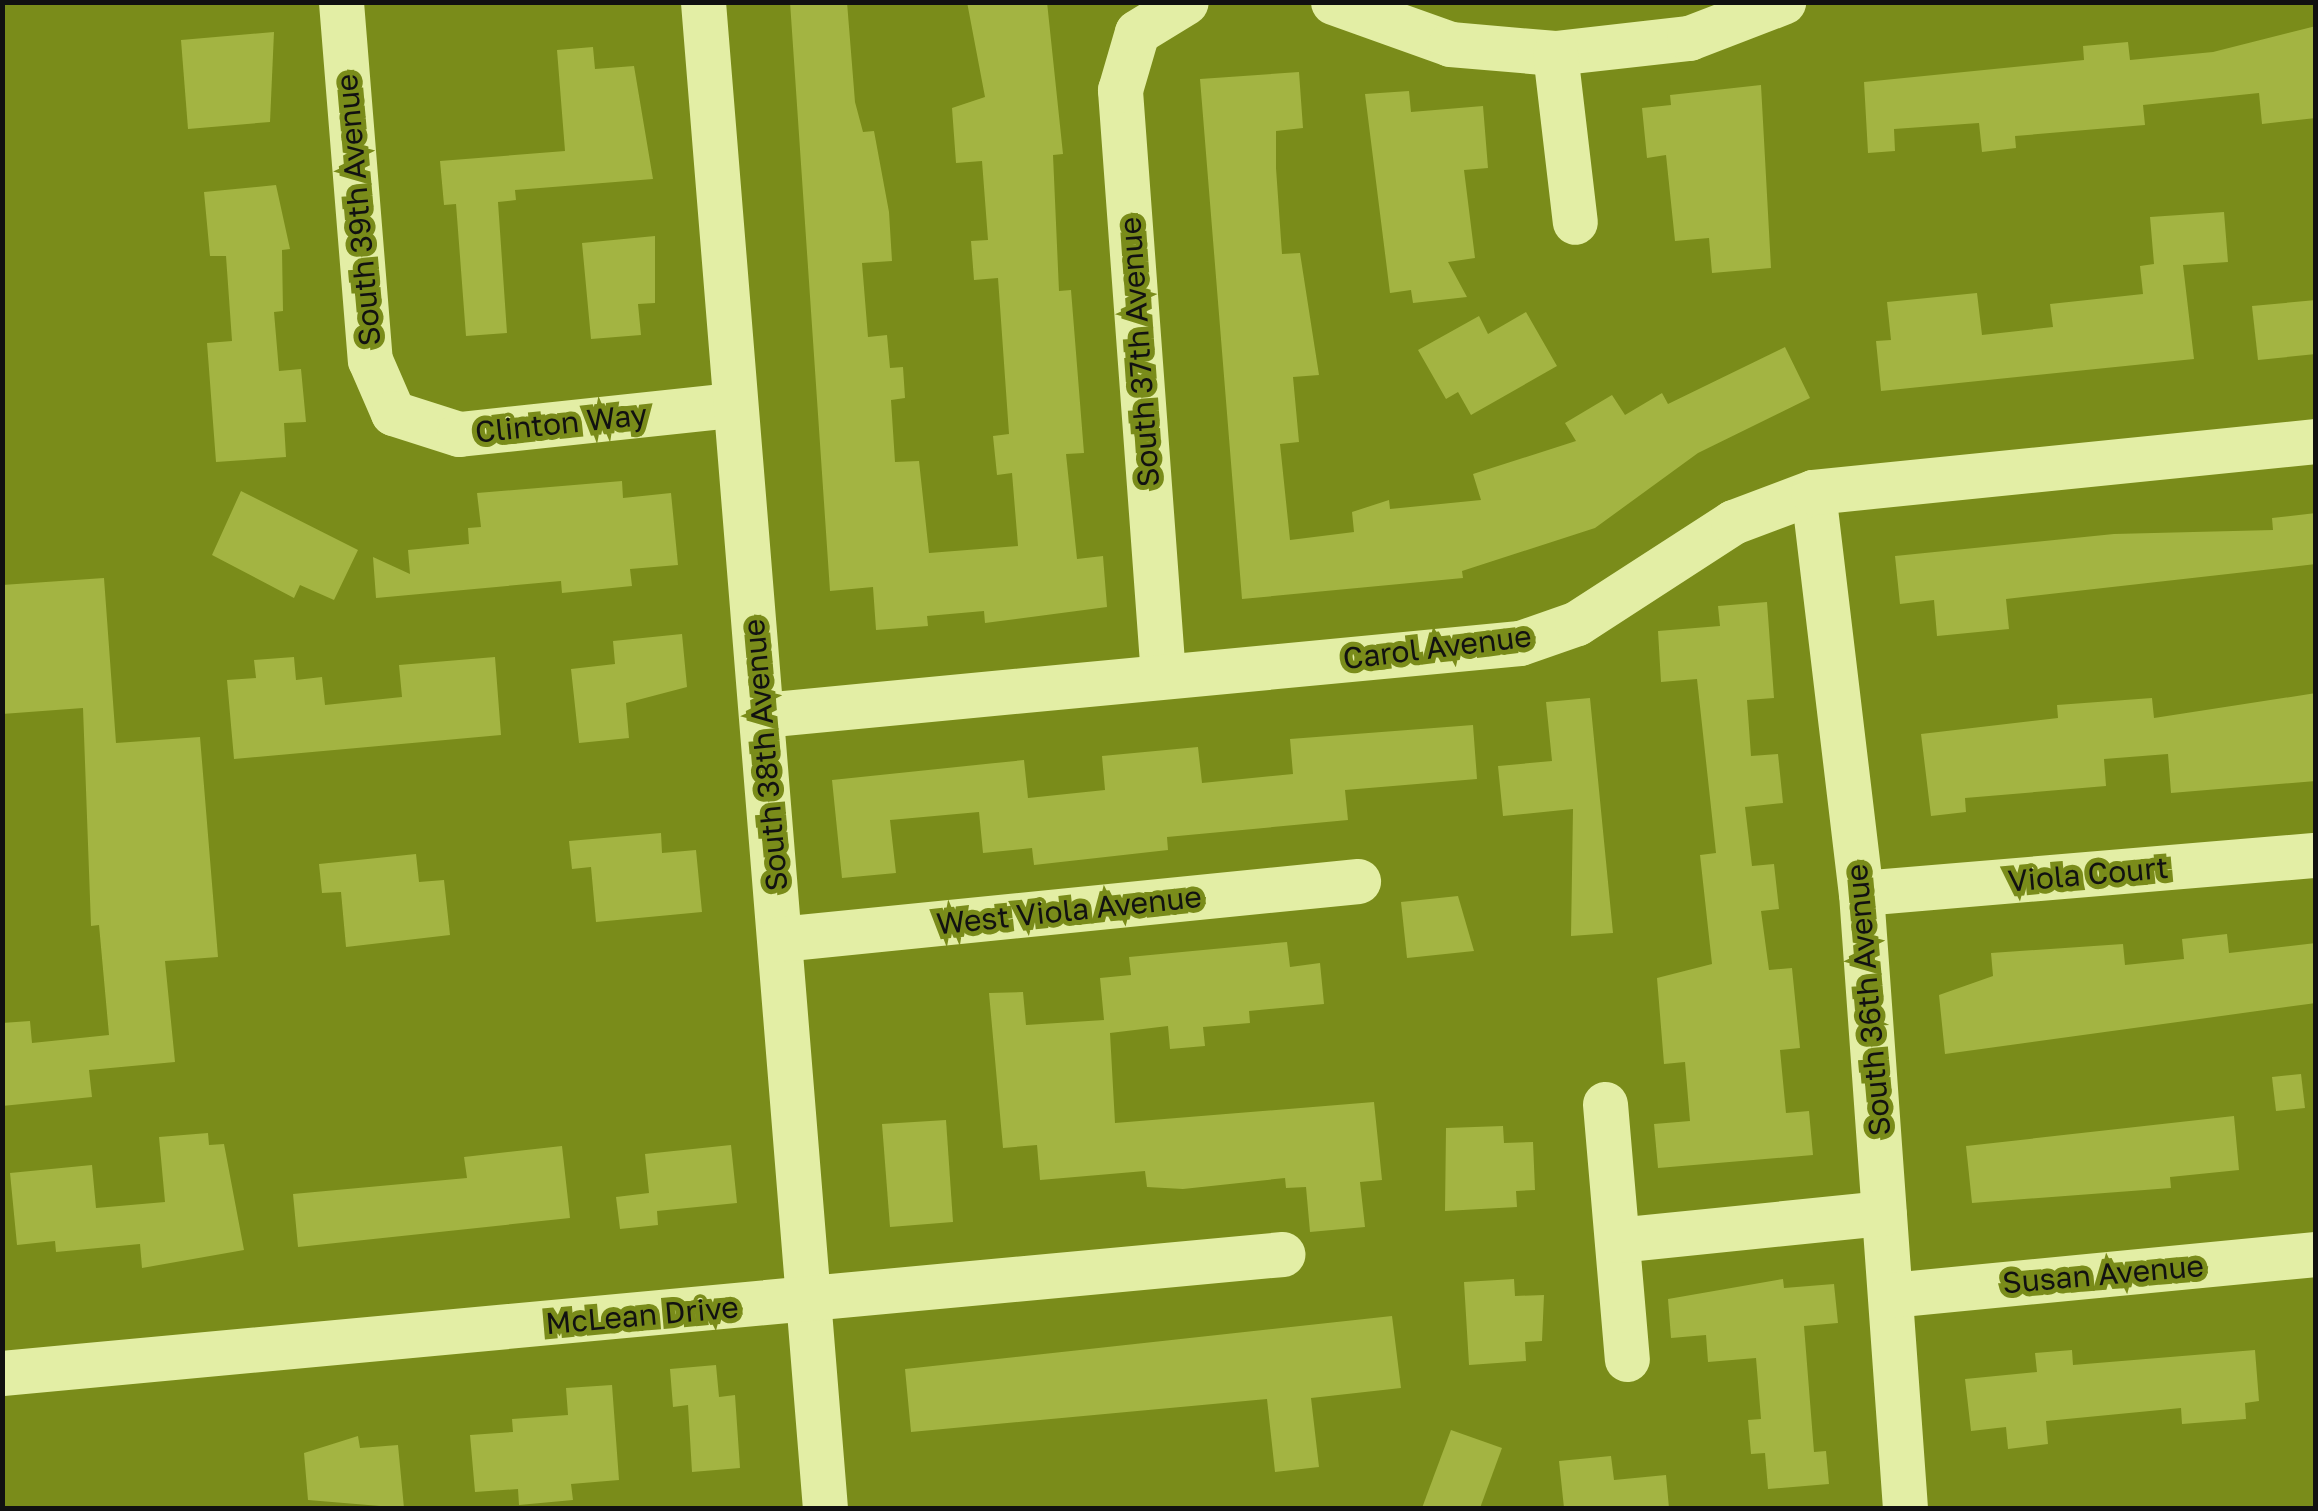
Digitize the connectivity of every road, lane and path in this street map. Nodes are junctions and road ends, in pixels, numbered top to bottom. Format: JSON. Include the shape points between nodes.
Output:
{"nodes":[{"id":1,"x":341,"y":2,"type":"edge"},
{"id":2,"x":703,"y":2,"type":"edge"},
{"id":3,"x":1186,"y":2,"type":"edge"},
{"id":4,"x":1333,"y":2,"type":"edge"},
{"id":5,"x":1783,"y":2,"type":"edge"},
{"id":6,"x":1554,"y":52,"type":"junction"},
{"id":7,"x":1575,"y":222,"type":"dead end"},
{"id":8,"x":732,"y":404,"type":"junction"},
{"id":9,"x":393,"y":413,"type":"joint"},
{"id":10,"x":2316,"y":441,"type":"edge"},
{"id":11,"x":1813,"y":492,"type":"junction"},
{"id":12,"x":1164,"y":676,"type":"junction"},
{"id":13,"x":762,"y":715,"type":"junction"},
{"id":14,"x":2316,"y":855,"type":"edge"},
{"id":15,"x":1358,"y":881,"type":"dead end"},
{"id":16,"x":1861,"y":894,"type":"junction"},
{"id":17,"x":780,"y":939,"type":"junction"},
{"id":18,"x":1605,"y":1104,"type":"dead end"},
{"id":19,"x":1884,"y":1213,"type":"junction"},
{"id":20,"x":1617,"y":1240,"type":"junction"},
{"id":21,"x":1282,"y":1254,"type":"dead end"},
{"id":22,"x":2316,"y":1254,"type":"edge"},
{"id":23,"x":1890,"y":1295,"type":"junction"},
{"id":24,"x":807,"y":1300,"type":"junction"},
{"id":25,"x":1627,"y":1358,"type":"dead end"},
{"id":26,"x":2,"y":1373,"type":"edge"},
{"id":27,"x":825,"y":1508,"type":"edge"},
{"id":28,"x":1905,"y":1508,"type":"edge"}],
"edges":[{"from":1,"to":9,"type":"street","name":"South 39th Avenue","via":[[370,360]]},
{"from":2,"to":8,"type":"street","name":"South 38th Avenue"},
{"from":3,"to":12,"type":"street","name":"South 37th Avenue","via":[[1137,32],[1120,90]]},
{"from":4,"to":6,"type":"street","via":[[1450,44]]},
{"from":5,"to":6,"type":"street","via":[[1690,38]]},
{"from":6,"to":7,"type":"street"},
{"from":8,"to":9,"type":"street","name":"Clinton Way","via":[[459,434]]},
{"from":8,"to":13,"type":"street","name":"South 38th Avenue"},
{"from":10,"to":11,"type":"street","name":"Carol Avenue"},
{"from":11,"to":12,"type":"street","name":"Carol Avenue","via":[[1734,522],[1577,623],[1520,642]]},
{"from":11,"to":16,"type":"street","name":"South 36th Avenue"},
{"from":12,"to":13,"type":"street","name":"Carol Avenue"},
{"from":13,"to":17,"type":"street","name":"South 38th Avenue"},
{"from":14,"to":16,"type":"street","name":"Viola Court"},
{"from":15,"to":17,"type":"street","name":"West Viola Avenue"},
{"from":16,"to":19,"type":"street","name":"South 36th Avenue"},
{"from":17,"to":24,"type":"street","name":"South 38th Avenue"},
{"from":18,"to":20,"type":"street"},
{"from":19,"to":20,"type":"street"},
{"from":19,"to":23,"type":"street","name":"South 36th Avenue"},
{"from":20,"to":25,"type":"street"},
{"from":21,"to":24,"type":"street","name":"McLean Drive"},
{"from":22,"to":23,"type":"street","name":"Susan Avenue"},
{"from":23,"to":28,"type":"street","name":"South 36th Avenue"},
{"from":24,"to":26,"type":"street","name":"McLean Drive"},
{"from":24,"to":27,"type":"street","name":"South 38th Avenue"}]}
